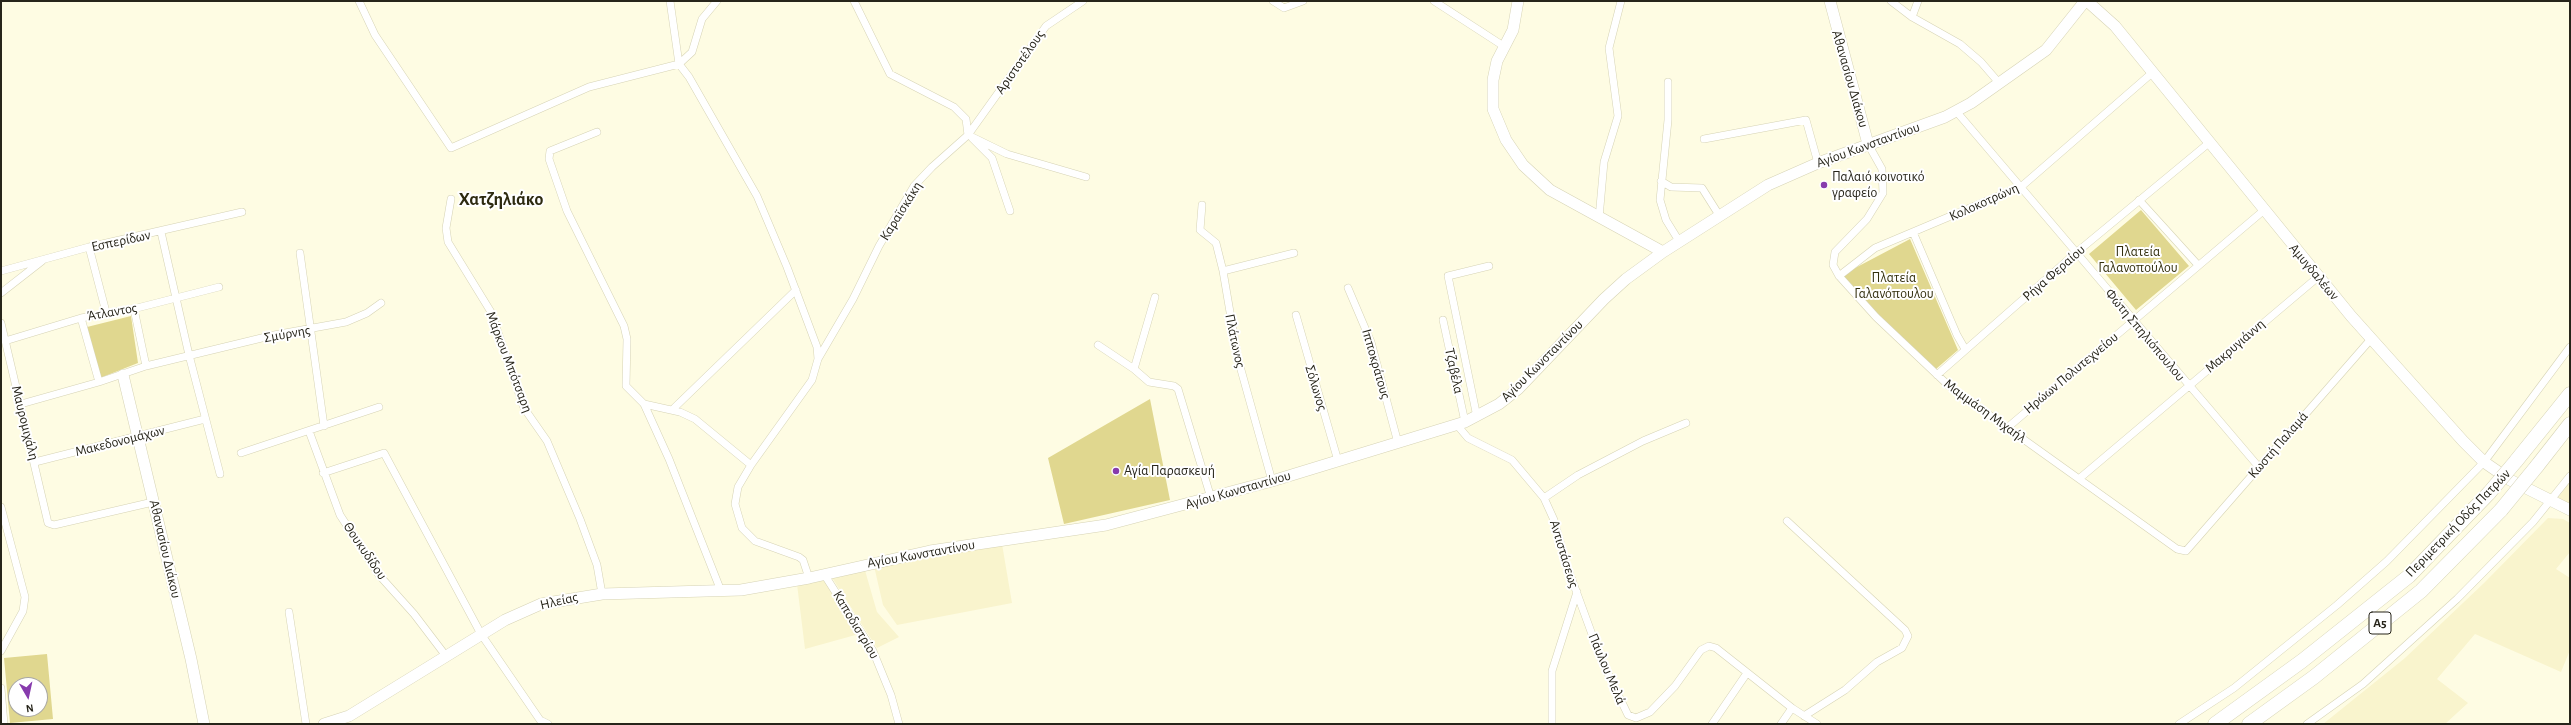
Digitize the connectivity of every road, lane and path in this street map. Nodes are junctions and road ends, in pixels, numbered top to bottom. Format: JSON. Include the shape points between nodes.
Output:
{"nodes":[{"id":1,"x":359,"y":1,"type":"edge"},
{"id":2,"x":670,"y":1,"type":"edge"},
{"id":3,"x":717,"y":1,"type":"edge"},
{"id":4,"x":854,"y":1,"type":"edge"},
{"id":5,"x":1083,"y":1,"type":"edge"},
{"id":6,"x":1273,"y":1,"type":"edge"},
{"id":7,"x":1303,"y":1,"type":"edge"},
{"id":8,"x":1434,"y":1,"type":"edge"},
{"id":9,"x":1518,"y":1,"type":"edge"},
{"id":10,"x":1620,"y":1,"type":"edge"},
{"id":11,"x":1830,"y":1,"type":"edge"},
{"id":12,"x":1891,"y":1,"type":"edge"},
{"id":13,"x":1918,"y":1,"type":"edge"},
{"id":14,"x":2084,"y":2,"type":"edge"},
{"id":15,"x":1912,"y":17,"type":"junction"},
{"id":16,"x":1505,"y":47,"type":"junction"},
{"id":17,"x":679,"y":64,"type":"junction"},
{"id":18,"x":2152,"y":73,"type":"junction"},
{"id":19,"x":1668,"y":82,"type":"dead end"},
{"id":20,"x":2000,"y":84,"type":"junction"},
{"id":21,"x":1956,"y":111,"type":"junction"},
{"id":22,"x":597,"y":132,"type":"dead end"},
{"id":23,"x":968,"y":135,"type":"junction"},
{"id":24,"x":1704,"y":139,"type":"dead end"},
{"id":25,"x":2210,"y":142,"type":"junction"},
{"id":26,"x":1868,"y":144,"type":"junction"},
{"id":27,"x":1818,"y":163,"type":"junction"},
{"id":28,"x":1086,"y":177,"type":"dead end"},
{"id":29,"x":1661,"y":181,"type":"junction"},
{"id":30,"x":2022,"y":186,"type":"junction"},
{"id":31,"x":451,"y":199,"type":"dead end"},
{"id":32,"x":2139,"y":200,"type":"junction"},
{"id":33,"x":1202,"y":205,"type":"dead end"},
{"id":34,"x":1010,"y":211,"type":"dead end"},
{"id":35,"x":2263,"y":211,"type":"junction"},
{"id":36,"x":242,"y":212,"type":"dead end"},
{"id":37,"x":1719,"y":215,"type":"junction"},
{"id":38,"x":1599,"y":218,"type":"junction"},
{"id":39,"x":161,"y":232,"type":"junction"},
{"id":40,"x":1912,"y":232,"type":"junction"},
{"id":41,"x":1848,"y":237,"type":"joint"},
{"id":42,"x":1679,"y":241,"type":"junction"},
{"id":43,"x":89,"y":247,"type":"junction"},
{"id":44,"x":1663,"y":252,"type":"junction"},
{"id":45,"x":2077,"y":252,"type":"junction"},
{"id":46,"x":300,"y":253,"type":"dead end"},
{"id":47,"x":1294,"y":253,"type":"dead end"},
{"id":48,"x":45,"y":258,"type":"junction"},
{"id":49,"x":2198,"y":265,"type":"junction"},
{"id":50,"x":1489,"y":266,"type":"dead end"},
{"id":51,"x":1,"y":271,"type":"edge"},
{"id":52,"x":1222,"y":271,"type":"junction"},
{"id":53,"x":1839,"y":276,"type":"junction"},
{"id":54,"x":2318,"y":277,"type":"junction"},
{"id":55,"x":219,"y":288,"type":"dead end"},
{"id":56,"x":1348,"y":288,"type":"dead end"},
{"id":57,"x":796,"y":290,"type":"junction"},
{"id":58,"x":1,"y":293,"type":"edge"},
{"id":59,"x":1155,"y":297,"type":"dead end"},
{"id":60,"x":178,"y":298,"type":"junction"},
{"id":61,"x":381,"y":303,"type":"dead end"},
{"id":62,"x":134,"y":309,"type":"junction"},
{"id":63,"x":106,"y":312,"type":"junction"},
{"id":64,"x":1296,"y":315,"type":"dead end"},
{"id":65,"x":81,"y":318,"type":"junction"},
{"id":66,"x":1443,"y":320,"type":"dead end"},
{"id":67,"x":2133,"y":320,"type":"junction"},
{"id":68,"x":1,"y":323,"type":"edge"},
{"id":69,"x":310,"y":330,"type":"junction"},
{"id":70,"x":2371,"y":339,"type":"junction"},
{"id":71,"x":5,"y":341,"type":"junction"},
{"id":72,"x":1098,"y":344,"type":"dead end"},
{"id":73,"x":2570,"y":347,"type":"edge"},
{"id":74,"x":1965,"y":350,"type":"junction"},
{"id":75,"x":189,"y":355,"type":"junction"},
{"id":76,"x":818,"y":359,"type":"junction"},
{"id":77,"x":146,"y":366,"type":"junction"},
{"id":78,"x":1134,"y":369,"type":"junction"},
{"id":79,"x":123,"y":375,"type":"junction"},
{"id":80,"x":1937,"y":376,"type":"junction"},
{"id":81,"x":99,"y":382,"type":"junction"},
{"id":82,"x":2188,"y":386,"type":"junction"},
{"id":83,"x":2570,"y":394,"type":"edge"},
{"id":84,"x":21,"y":404,"type":"junction"},
{"id":85,"x":644,"y":404,"type":"junction"},
{"id":86,"x":379,"y":407,"type":"dead end"},
{"id":87,"x":672,"y":410,"type":"junction"},
{"id":88,"x":1478,"y":416,"type":"junction"},
{"id":89,"x":205,"y":419,"type":"junction"},
{"id":90,"x":1686,"y":423,"type":"dead end"},
{"id":91,"x":1461,"y":424,"type":"junction"},
{"id":92,"x":2570,"y":424,"type":"edge"},
{"id":93,"x":324,"y":426,"type":"junction"},
{"id":94,"x":2007,"y":428,"type":"junction"},
{"id":95,"x":309,"y":431,"type":"junction"},
{"id":96,"x":137,"y":438,"type":"junction"},
{"id":97,"x":1398,"y":443,"type":"junction"},
{"id":98,"x":242,"y":453,"type":"dead end"},
{"id":99,"x":1338,"y":461,"type":"junction"},
{"id":100,"x":35,"y":462,"type":"junction"},
{"id":101,"x":2484,"y":462,"type":"junction"},
{"id":102,"x":751,"y":465,"type":"junction"},
{"id":103,"x":2258,"y":466,"type":"junction"},
{"id":104,"x":324,"y":473,"type":"junction"},
{"id":105,"x":220,"y":474,"type":"dead end"},
{"id":106,"x":2570,"y":476,"type":"edge"},
{"id":107,"x":2080,"y":478,"type":"junction"},
{"id":108,"x":1272,"y":481,"type":"junction"},
{"id":109,"x":1211,"y":498,"type":"junction"},
{"id":110,"x":1544,"y":498,"type":"junction"},
{"id":111,"x":153,"y":502,"type":"junction"},
{"id":112,"x":2551,"y":502,"type":"junction"},
{"id":113,"x":1,"y":506,"type":"edge"},
{"id":114,"x":2570,"y":510,"type":"edge"},
{"id":115,"x":1787,"y":521,"type":"dead end"},
{"id":116,"x":1,"y":536,"type":"edge"},
{"id":117,"x":9,"y":538,"type":"junction"},
{"id":118,"x":2186,"y":551,"type":"joint"},
{"id":119,"x":824,"y":574,"type":"junction"},
{"id":120,"x":809,"y":578,"type":"junction"},
{"id":121,"x":721,"y":591,"type":"junction"},
{"id":122,"x":1577,"y":592,"type":"junction"},
{"id":123,"x":602,"y":594,"type":"junction"},
{"id":124,"x":289,"y":612,"type":"dead end"},
{"id":125,"x":481,"y":634,"type":"junction"},
{"id":126,"x":1,"y":651,"type":"edge"},
{"id":127,"x":446,"y":656,"type":"junction"},
{"id":128,"x":1747,"y":673,"type":"junction"},
{"id":129,"x":1,"y":688,"type":"edge"},
{"id":130,"x":1792,"y":708,"type":"junction"},
{"id":131,"x":1804,"y":716,"type":"junction"},
{"id":132,"x":351,"y":720,"type":"edge"},
{"id":133,"x":337,"y":723,"type":"edge"},
{"id":134,"x":4,"y":724,"type":"edge"},
{"id":135,"x":204,"y":724,"type":"edge"},
{"id":136,"x":306,"y":724,"type":"edge"},
{"id":137,"x":324,"y":724,"type":"edge"},
{"id":138,"x":548,"y":724,"type":"edge"},
{"id":139,"x":899,"y":724,"type":"edge"},
{"id":140,"x":1552,"y":724,"type":"edge"},
{"id":141,"x":1712,"y":724,"type":"edge"},
{"id":142,"x":1781,"y":724,"type":"edge"},
{"id":143,"x":1817,"y":724,"type":"edge"},
{"id":144,"x":2179,"y":724,"type":"edge"},
{"id":145,"x":2215,"y":724,"type":"edge"},
{"id":146,"x":2248,"y":724,"type":"edge"},
{"id":147,"x":2307,"y":724,"type":"edge"}],
"edges":[{"from":1,"to":17,"type":"street","via":[[375,35],[451,148],[589,87]]},
{"from":2,"to":17,"type":"street"},
{"from":3,"to":17,"type":"street","via":[[702,19],[692,52]]},
{"from":4,"to":23,"type":"street","via":[[890,74],[954,107],[966,119]]},
{"from":5,"to":23,"type":"street","name":"Αριστοτέλους","via":[[1046,26]]},
{"from":6,"to":7,"type":"street","via":[[1284,8]]},
{"from":8,"to":16,"type":"street"},
{"from":9,"to":16,"type":"main road","via":[[1513,30]]},
{"from":10,"to":38,"type":"street","via":[[1609,48],[1618,116],[1604,162]]},
{"from":11,"to":26,"type":"main road","name":"Αθανασίου Διάκου"},
{"from":12,"to":15,"type":"street"},
{"from":13,"to":15,"type":"street"},
{"from":14,"to":18,"type":"main road","name":"Αμυγδαλέων","via":[[2115,26]]},
{"from":14,"to":20,"type":"main road","name":"Αγίου Κωνσταντίνου","via":[[2046,50]]},
{"from":15,"to":20,"type":"street","via":[[1960,44],[1981,62]]},
{"from":16,"to":38,"type":"main road","via":[[1497,61],[1492,90],[1493,109],[1499,128],[1523,165],[1541,183]]},
{"from":17,"to":57,"type":"street","via":[[757,196]]},
{"from":18,"to":25,"type":"main road","name":"Αμυγδαλέων"},
{"from":18,"to":30,"type":"street","name":"Κολοκοτρώνη"},
{"from":19,"to":29,"type":"street","via":[[1666,147]]},
{"from":20,"to":21,"type":"main road","name":"Αγίου Κωνσταντίνου"},
{"from":21,"to":26,"type":"main road","name":"Αγίου Κωνσταντίνου"},
{"from":21,"to":30,"type":"street","name":"Φώτη Σπηλιόπουλου"},
{"from":22,"to":85,"type":"street","via":[[548,154],[567,211],[624,326],[627,339],[626,386]]},
{"from":23,"to":28,"type":"street","via":[[1006,154]]},
{"from":23,"to":34,"type":"street","via":[[992,158]]},
{"from":23,"to":76,"type":"street","name":"Καραϊσκάκη","via":[[914,186]]},
{"from":24,"to":27,"type":"street","via":[[1806,120]]},
{"from":25,"to":32,"type":"street","name":"Ρήγα Φεραίου"},
{"from":25,"to":35,"type":"main road","name":"Αμυγδαλέων"},
{"from":26,"to":27,"type":"main road","name":"Αγίου Κωνσταντίνου"},
{"from":26,"to":41,"type":"street","name":"Αθανασίου Διάκου","via":[[1882,169],[1883,193],[1867,219]]},
{"from":27,"to":37,"type":"main road","name":"Αγίου Κωνσταντίνου","via":[[1768,185]]},
{"from":29,"to":37,"type":"street","via":[[1670,187],[1702,188]]},
{"from":29,"to":42,"type":"street","via":[[1662,210]]},
{"from":30,"to":40,"type":"street","name":"Κολοκοτρώνη"},
{"from":30,"to":45,"type":"street","name":"Φώτη Σπηλιόπουλου"},
{"from":31,"to":123,"type":"street","name":"Μάρκου Μπότσαρη","via":[[446,228],[448,242],[491,312],[524,408],[547,441],[580,519],[596,565]]},
{"from":32,"to":45,"type":"street","name":"Ρήγα Φεραίου"},
{"from":32,"to":49,"type":"street"},
{"from":33,"to":52,"type":"street","name":"Πλάτωνος","via":[[1200,230],[1216,243]]},
{"from":35,"to":49,"type":"street","name":"Ηρώων Πολυτεχνείου"},
{"from":35,"to":54,"type":"main road","name":"Αμυγδαλέων"},
{"from":36,"to":39,"type":"street","name":"Εσπερίδων"},
{"from":37,"to":42,"type":"main road","name":"Αγίου Κωνσταντίνου"},
{"from":38,"to":44,"type":"main road"},
{"from":39,"to":43,"type":"street","name":"Εσπερίδων"},
{"from":39,"to":60,"type":"street"},
{"from":40,"to":53,"type":"street","name":"Κολοκοτρώνη","via":[[1866,253]]},
{"from":40,"to":74,"type":"street"},
{"from":41,"to":53,"type":"street","name":"Μαμμάση Μιχαήλ","via":[[1835,252],[1833,259]]},
{"from":42,"to":44,"type":"main road","name":"Αγίου Κωνσταντίνου"},
{"from":43,"to":48,"type":"street","name":"Εσπερίδων"},
{"from":43,"to":63,"type":"street"},
{"from":44,"to":88,"type":"main road","name":"Αγίου Κωνσταντίνου","via":[[1604,299],[1518,389]]},
{"from":45,"to":67,"type":"street","name":"Φώτη Σπηλιόπουλου"},
{"from":45,"to":74,"type":"street","name":"Ρήγα Φεραίου"},
{"from":46,"to":69,"type":"street"},
{"from":47,"to":52,"type":"street"},
{"from":48,"to":51,"type":"street","name":"Εσπερίδων"},
{"from":48,"to":58,"type":"street"},
{"from":49,"to":67,"type":"street","name":"Ηρώων Πολυτεχνείου"},
{"from":50,"to":88,"type":"street","via":[[1448,276]]},
{"from":52,"to":108,"type":"street","name":"Πλάτωνος","via":[[1238,359]]},
{"from":53,"to":80,"type":"street","name":"Μαμμάση Μιχαήλ","via":[[1876,317]]},
{"from":54,"to":70,"type":"main road","name":"Αμυγδαλέων"},
{"from":54,"to":82,"type":"street","name":"Μακρυγιάννη"},
{"from":55,"to":60,"type":"street","name":"Άτλαντος"},
{"from":56,"to":97,"type":"street","name":"Ιπποκράτους","via":[[1371,342]]},
{"from":57,"to":76,"type":"street","via":[[813,335]]},
{"from":57,"to":87,"type":"street"},
{"from":59,"to":78,"type":"street"},
{"from":60,"to":62,"type":"street","name":"Άτλαντος"},
{"from":60,"to":75,"type":"street"},
{"from":61,"to":69,"type":"street","name":"Σμύρνης","via":[[356,318]]},
{"from":62,"to":63,"type":"street","name":"Άτλαντος"},
{"from":62,"to":77,"type":"street"},
{"from":63,"to":65,"type":"street","name":"Άτλαντος"},
{"from":64,"to":99,"type":"street","name":"Σόλωνος"},
{"from":65,"to":71,"type":"street","name":"Άτλαντος"},
{"from":65,"to":81,"type":"street"},
{"from":66,"to":91,"type":"street","name":"Τζαβέλα"},
{"from":67,"to":82,"type":"street","name":"Φώτη Σπηλιόπουλου"},
{"from":67,"to":94,"type":"street","name":"Ηρώων Πολυτεχνείου"},
{"from":68,"to":71,"type":"street","name":"Μαυρομιχάλη"},
{"from":69,"to":75,"type":"street","name":"Σμύρνης","via":[[274,335]]},
{"from":69,"to":93,"type":"street"},
{"from":70,"to":101,"type":"main road","name":"Αμυγδαλέων"},
{"from":70,"to":103,"type":"street","name":"Κωστή Παλαμά"},
{"from":71,"to":84,"type":"street","name":"Μαυρομιχάλη"},
{"from":72,"to":78,"type":"street"},
{"from":73,"to":101,"type":"street"},
{"from":74,"to":80,"type":"street","name":"Ρήγα Φεραίου"},
{"from":75,"to":77,"type":"street","name":"Σμύρνης"},
{"from":75,"to":89,"type":"street"},
{"from":76,"to":102,"type":"street","via":[[812,380]]},
{"from":77,"to":79,"type":"street","name":"Σμύρνης"},
{"from":78,"to":109,"type":"street","via":[[1149,382],[1178,389]]},
{"from":79,"to":81,"type":"street","name":"Σμύρνης"},
{"from":79,"to":96,"type":"main road","name":"Αθανασίου Διάκου"},
{"from":80,"to":94,"type":"street","name":"Μαμμάση Μιχαήλ"},
{"from":81,"to":84,"type":"street","name":"Σμύρνης"},
{"from":82,"to":103,"type":"street","name":"Φώτη Σπηλιόπουλου"},
{"from":82,"to":107,"type":"street","name":"Μακρυγιάννη"},
{"from":83,"to":145,"type":"highway","name":"Περιμετρική Οδός Πατρών","number":"Α5","bridge":true,"via":[[2489,493],[2408,576],[2302,661]]},
{"from":84,"to":100,"type":"street","name":"Μαυρομιχάλη"},
{"from":85,"to":87,"type":"street"},
{"from":85,"to":121,"type":"street","via":[[669,459]]},
{"from":86,"to":93,"type":"street"},
{"from":87,"to":102,"type":"street","via":[[695,419]]},
{"from":88,"to":91,"type":"main road","name":"Αγίου Κωνσταντίνου"},
{"from":89,"to":96,"type":"street","name":"Μακεδονομάχων"},
{"from":89,"to":105,"type":"street"},
{"from":90,"to":110,"type":"street","via":[[1643,441],[1578,475]]},
{"from":91,"to":97,"type":"main road","name":"Αγίου Κωνσταντίνου"},
{"from":91,"to":110,"type":"street","name":"Αντιστάσεως","via":[[1468,438],[1512,460]]},
{"from":92,"to":146,"type":"highway","name":"Περιμετρική Οδός Πατρών","number":"Α5","bridge":true,"via":[[2501,510],[2421,591],[2314,677]]},
{"from":93,"to":95,"type":"street"},
{"from":94,"to":107,"type":"street","name":"Μαμμάση Μιχαήλ"},
{"from":95,"to":98,"type":"street"},
{"from":95,"to":104,"type":"street","name":"Θουκυδίδου"},
{"from":96,"to":100,"type":"street","name":"Μακεδονομάχων"},
{"from":96,"to":111,"type":"main road","name":"Αθανασίου Διάκου"},
{"from":97,"to":99,"type":"main road","name":"Αγίου Κωνσταντίνου"},
{"from":99,"to":108,"type":"main road","name":"Αγίου Κωνσταντίνου"},
{"from":100,"to":111,"type":"street","name":"Μαυρομιχάλη","via":[[48,523],[54,526]]},
{"from":101,"to":112,"type":"main road","name":"Αμυγδαλέων","via":[[2524,489]]},
{"from":101,"to":144,"type":"street","via":[[2387,561],[2337,605],[2234,688]]},
{"from":102,"to":120,"type":"street","via":[[738,487],[735,504],[742,528],[755,541],[799,557],[803,560]]},
{"from":103,"to":118,"type":"street","name":"Κωστή Παλαμά"},
{"from":104,"to":125,"type":"street","via":[[384,453]]},
{"from":104,"to":127,"type":"street","name":"Θουκυδίδου","via":[[340,515],[379,575],[414,614]]},
{"from":106,"to":112,"type":"street"},
{"from":107,"to":118,"type":"street","name":"Μαμμάση Μιχαήλ","via":[[2177,549]]},
{"from":108,"to":109,"type":"main road","name":"Αγίου Κωνσταντίνου"},
{"from":109,"to":119,"type":"main road","name":"Αγίου Κωνσταντίνου","via":[[1106,525],[930,550]]},
{"from":110,"to":122,"type":"street","name":"Αντιστάσεως","via":[[1554,520]]},
{"from":111,"to":135,"type":"main road","name":"Αθανασίου Διάκου","via":[[191,658]]},
{"from":112,"to":114,"type":"main road","name":"Αμυγδαλέων"},
{"from":112,"to":147,"type":"street","via":[[2457,599],[2363,684]]},
{"from":113,"to":117,"type":"street"},
{"from":115,"to":131,"type":"street","via":[[1905,630],[1908,636],[1902,648],[1877,662],[1844,690]]},
{"from":116,"to":117,"type":"street"},
{"from":117,"to":126,"type":"street","via":[[26,597],[23,611]]},
{"from":119,"to":120,"type":"main road","name":"Ηλείας"},
{"from":119,"to":139,"type":"street","name":"Καποδιστρίου","via":[[873,651]]},
{"from":120,"to":121,"type":"main road","name":"Ηλείας"},
{"from":121,"to":123,"type":"main road","name":"Ηλείας"},
{"from":122,"to":128,"type":"street","name":"Πάυλου Μελά","via":[[1601,659],[1625,710],[1632,717],[1640,718],[1650,712],[1706,647],[1716,648]]},
{"from":122,"to":140,"type":"street","name":"Αντιστάσεως","via":[[1552,671]]},
{"from":123,"to":125,"type":"main road","name":"Ηλείας","via":[[541,604],[519,612]]},
{"from":124,"to":136,"type":"street"},
{"from":125,"to":127,"type":"main road","name":"Ηλείας"},
{"from":125,"to":138,"type":"street","via":[[540,720]]},
{"from":127,"to":132,"type":"main road","name":"Ηλείας"},
{"from":128,"to":130,"type":"street","name":"Πάυλου Μελά"},
{"from":128,"to":141,"type":"street"},
{"from":129,"to":134,"type":"street"},
{"from":130,"to":131,"type":"street","name":"Πάυλου Μελά"},
{"from":130,"to":142,"type":"street"},
{"from":131,"to":143,"type":"street","name":"Πάυλου Μελά"},
{"from":132,"to":133,"type":"main road","name":"Ηλείας"},
{"from":133,"to":137,"type":"main road","name":"Ηλείας"}]}
